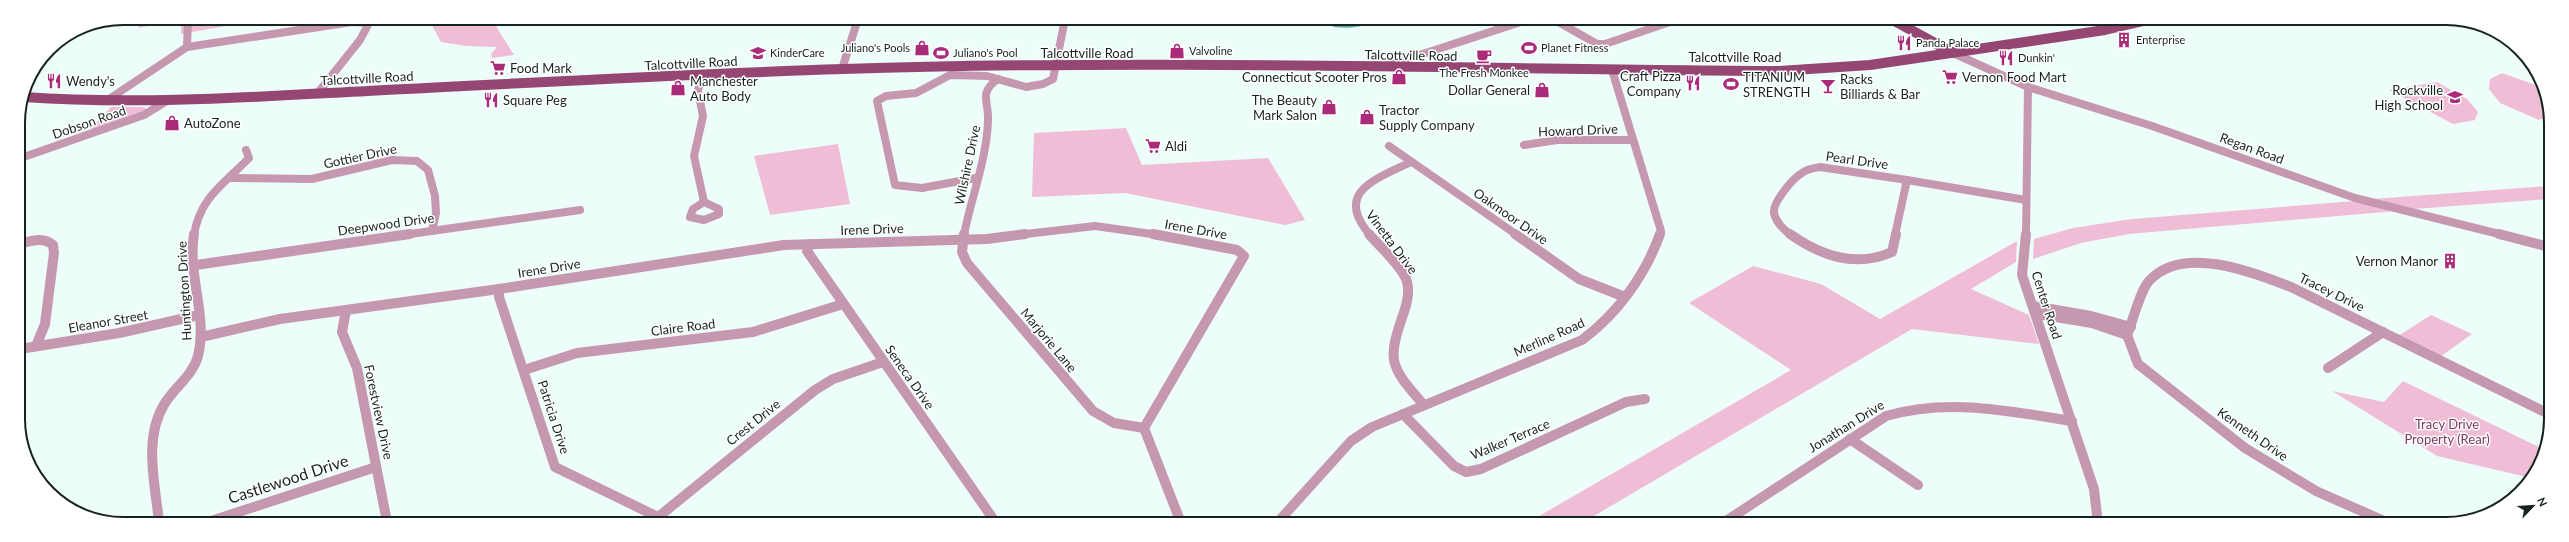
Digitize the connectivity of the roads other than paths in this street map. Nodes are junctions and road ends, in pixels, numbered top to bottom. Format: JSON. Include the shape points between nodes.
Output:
{"nodes":[{"id":1,"x":188,"y":25,"type":"edge"},
{"id":2,"x":332,"y":25,"type":"edge"},
{"id":3,"x":367,"y":25,"type":"edge"},
{"id":4,"x":856,"y":25,"type":"edge"},
{"id":5,"x":1064,"y":25,"type":"edge"},
{"id":6,"x":1511,"y":25,"type":"edge"},
{"id":7,"x":1564,"y":25,"type":"edge"},
{"id":8,"x":1661,"y":25,"type":"edge"},
{"id":9,"x":1900,"y":25,"type":"edge"},
{"id":10,"x":2126,"y":25,"type":"edge"},
{"id":11,"x":186,"y":47,"type":"junction"},
{"id":12,"x":1953,"y":53,"type":"junction"},
{"id":13,"x":1056,"y":65,"type":"junction"},
{"id":14,"x":1381,"y":67,"type":"junction"},
{"id":15,"x":842,"y":69,"type":"junction"},
{"id":16,"x":1612,"y":70,"type":"junction"},
{"id":17,"x":701,"y":75,"type":"junction"},
{"id":18,"x":998,"y":79,"type":"junction"},
{"id":19,"x":2028,"y":87,"type":"junction"},
{"id":20,"x":317,"y":94,"type":"junction"},
{"id":21,"x":28,"y":97,"type":"edge"},
{"id":22,"x":104,"y":102,"type":"junction"},
{"id":23,"x":165,"y":102,"type":"junction"},
{"id":24,"x":1633,"y":140,"type":"junction"},
{"id":25,"x":1524,"y":145,"type":"dead end"},
{"id":26,"x":1389,"y":146,"type":"dead end"},
{"id":27,"x":246,"y":150,"type":"dead end"},
{"id":28,"x":25,"y":157,"type":"edge"},
{"id":29,"x":1411,"y":162,"type":"junction"},
{"id":30,"x":231,"y":178,"type":"junction"},
{"id":31,"x":976,"y":178,"type":"junction"},
{"id":32,"x":1907,"y":180,"type":"junction"},
{"id":33,"x":2026,"y":200,"type":"junction"},
{"id":34,"x":704,"y":202,"type":"dead end"},
{"id":35,"x":580,"y":210,"type":"dead end"},
{"id":36,"x":432,"y":231,"type":"junction"},
{"id":37,"x":963,"y":239,"type":"junction"},
{"id":38,"x":25,"y":242,"type":"edge"},
{"id":39,"x":810,"y":244,"type":"junction"},
{"id":40,"x":2544,"y":246,"type":"edge"},
{"id":41,"x":196,"y":265,"type":"junction"},
{"id":42,"x":499,"y":289,"type":"junction"},
{"id":43,"x":1625,"y":297,"type":"junction"},
{"id":44,"x":843,"y":304,"type":"junction"},
{"id":45,"x":346,"y":310,"type":"junction"},
{"id":46,"x":2035,"y":310,"type":"junction"},
{"id":47,"x":199,"y":315,"type":"junction"},
{"id":48,"x":2129,"y":331,"type":"junction"},
{"id":49,"x":2383,"y":332,"type":"junction"},
{"id":50,"x":201,"y":337,"type":"junction"},
{"id":51,"x":36,"y":346,"type":"junction"},
{"id":52,"x":25,"y":348,"type":"edge"},
{"id":53,"x":883,"y":362,"type":"junction"},
{"id":54,"x":2328,"y":368,"type":"dead end"},
{"id":55,"x":524,"y":370,"type":"junction"},
{"id":56,"x":1645,"y":399,"type":"dead end"},
{"id":57,"x":1423,"y":404,"type":"junction"},
{"id":58,"x":2544,"y":412,"type":"edge"},
{"id":59,"x":1403,"y":414,"type":"junction"},
{"id":60,"x":2072,"y":421,"type":"junction"},
{"id":61,"x":1144,"y":428,"type":"junction"},
{"id":62,"x":1850,"y":438,"type":"junction"},
{"id":63,"x":376,"y":466,"type":"junction"},
{"id":64,"x":1918,"y":485,"type":"dead end"},
{"id":65,"x":159,"y":517,"type":"edge"},
{"id":66,"x":223,"y":517,"type":"edge"},
{"id":67,"x":386,"y":517,"type":"edge"},
{"id":68,"x":649,"y":517,"type":"edge"},
{"id":69,"x":659,"y":517,"type":"edge"},
{"id":70,"x":992,"y":517,"type":"edge"},
{"id":71,"x":1179,"y":517,"type":"edge"},
{"id":72,"x":1282,"y":517,"type":"edge"},
{"id":73,"x":1732,"y":517,"type":"edge"},
{"id":74,"x":2097,"y":517,"type":"edge"},
{"id":75,"x":2375,"y":517,"type":"edge"}],
"edges":[{"from":1,"to":11,"type":"street"},
{"from":2,"to":11,"type":"street"},
{"from":3,"to":20,"type":"street","via":[[360,40]]},
{"from":4,"to":15,"type":"street"},
{"from":5,"to":13,"type":"street"},
{"from":6,"to":14,"type":"street"},
{"from":7,"to":8,"type":"street","via":[[1597,44]]},
{"from":9,"to":12,"type":"main road"},
{"from":10,"to":12,"type":"main road","name":"Talcottville Road"},
{"from":11,"to":22,"type":"street"},
{"from":12,"to":16,"type":"main road","name":"Talcottville Road","via":[[1870,65],[1779,71]]},
{"from":12,"to":19,"type":"street","name":"Regan Road"},
{"from":13,"to":14,"type":"main road","name":"Talcottville Road"},
{"from":13,"to":15,"type":"main road","name":"Talcottville Road"},
{"from":13,"to":18,"type":"street","via":[[1053,79],[1033,87],[1010,85]]},
{"from":14,"to":16,"type":"main road","name":"Talcottville Road"},
{"from":15,"to":17,"type":"main road","name":"Talcottville Road"},
{"from":16,"to":24,"type":"street","name":"Merline Road"},
{"from":17,"to":20,"type":"main road","name":"Talcottville Road"},
{"from":17,"to":34,"type":"street","via":[[698,91],[702,116],[694,156]]},
{"from":18,"to":31,"type":"street","name":"Wilshire Drive","via":[[986,90],[989,122]]},
{"from":18,"to":31,"type":"street","via":[[969,75],[939,77],[916,93],[886,96],[877,101],[895,185],[900,188],[911,188]]},
{"from":19,"to":33,"type":"street","name":"Center Road"},
{"from":19,"to":40,"type":"street","name":"Regan Road","via":[[2152,126],[2355,198]]},
{"from":20,"to":23,"type":"main road","name":"Talcottville Road"},
{"from":21,"to":22,"type":"main road","name":"Talcottville Road"},
{"from":22,"to":23,"type":"main road","name":"Talcottville Road"},
{"from":23,"to":28,"type":"street","name":"Dobson Road","via":[[144,115]]},
{"from":24,"to":25,"type":"street","name":"Howard Drive","via":[[1557,140]]},
{"from":24,"to":43,"type":"street","name":"Merline Road","via":[[1661,231],[1657,247]]},
{"from":26,"to":29,"type":"street","name":"Oakmoor Drive"},
{"from":27,"to":30,"type":"street","name":"Huntington Drive","via":[[249,158]]},
{"from":29,"to":43,"type":"street","name":"Oakmoor Drive","via":[[1579,279]]},
{"from":29,"to":57,"type":"street","name":"Vinetta Drive","via":[[1372,180],[1360,189],[1353,210],[1358,222],[1407,280],[1410,292],[1392,343],[1391,357],[1402,380]]},
{"from":30,"to":36,"type":"street","name":"Gottier Drive","via":[[325,178],[383,162],[405,159],[420,162],[427,167],[437,200],[437,217]]},
{"from":30,"to":41,"type":"street","name":"Huntington Drive","via":[[204,204],[195,223],[192,252]]},
{"from":31,"to":37,"type":"street","name":"Wilshire Drive"},
{"from":32,"to":32,"type":"street","name":"Pearl Drive","via":[[1834,167],[1808,168],[1795,177],[1777,203],[1775,219],[1789,234],[1827,254],[1864,261],[1880,258],[1892,252]]},
{"from":32,"to":33,"type":"street","name":"Pearl Drive"},
{"from":33,"to":46,"type":"street","name":"Center Road","via":[[2022,275]]},
{"from":35,"to":36,"type":"street","name":"Deepwood Drive"},
{"from":36,"to":41,"type":"street","name":"Deepwood Drive"},
{"from":37,"to":39,"type":"street","name":"Irene Drive"},
{"from":37,"to":61,"type":"street","name":"Marjorie Lane","via":[[962,252],[966,263],[1093,411],[1114,423]]},
{"from":37,"to":61,"type":"street","name":"Irene Drive","via":[[987,239],[1106,227],[1242,252],[1244,256]]},
{"from":38,"to":51,"type":"street","via":[[47,240],[53,245],[54,253],[45,324]]},
{"from":39,"to":42,"type":"street","name":"Irene Drive","via":[[784,245]]},
{"from":39,"to":44,"type":"street","name":"Seneca Drive","via":[[807,251]]},
{"from":41,"to":47,"type":"street","name":"Huntington Drive"},
{"from":42,"to":45,"type":"street","name":"Irene Drive"},
{"from":42,"to":55,"type":"street","name":"Patricia Drive","via":[[499,297]]},
{"from":43,"to":57,"type":"street","name":"Merline Road","via":[[1604,324],[1582,340]]},
{"from":44,"to":53,"type":"street","name":"Seneca Drive"},
{"from":44,"to":55,"type":"street","name":"Claire Road","via":[[753,332],[578,353]]},
{"from":45,"to":50,"type":"street","name":"Irene Drive","via":[[280,319]]},
{"from":45,"to":63,"type":"street","name":"Forestview Drive","via":[[342,332],[357,368]]},
{"from":46,"to":48,"type":"street"},
{"from":46,"to":60,"type":"street","name":"Center Road"},
{"from":47,"to":50,"type":"street","name":"Huntington Drive"},
{"from":47,"to":51,"type":"street","name":"Eleanor Street","via":[[119,333]]},
{"from":48,"to":49,"type":"street","name":"Tracey Drive","via":[[2153,275],[2177,265],[2195,263],[2228,266],[2265,276]]},
{"from":48,"to":75,"type":"street","name":"Kenneth Drive","via":[[2138,364],[2245,448],[2316,491]]},
{"from":49,"to":54,"type":"street"},
{"from":49,"to":58,"type":"street","name":"Tracey Drive"},
{"from":50,"to":65,"type":"street","name":"Huntington Drive","via":[[197,358],[164,404],[154,426],[152,444]]},
{"from":51,"to":52,"type":"street","name":"Eleanor Street"},
{"from":53,"to":69,"type":"street","name":"Crest Drive","via":[[833,379],[815,390]]},
{"from":53,"to":70,"type":"street","name":"Seneca Drive"},
{"from":55,"to":68,"type":"street","name":"Patricia Drive","via":[[555,467]]},
{"from":56,"to":59,"type":"street","name":"Walker Terrace","via":[[1626,402],[1481,469],[1466,472],[1454,466]]},
{"from":57,"to":59,"type":"street","name":"Merline Road"},
{"from":59,"to":72,"type":"street","name":"Merline Road","via":[[1372,427],[1351,442]]},
{"from":60,"to":62,"type":"street","name":"Jonathan Drive","via":[[1952,405],[1929,406],[1906,408],[1886,416]]},
{"from":60,"to":74,"type":"street","name":"Center Road","via":[[2094,488]]},
{"from":61,"to":71,"type":"street"},
{"from":62,"to":64,"type":"street"},
{"from":62,"to":73,"type":"street","name":"Jonathan Drive"},
{"from":63,"to":66,"type":"street","name":"Castlewood Drive"},
{"from":63,"to":67,"type":"street","name":"Forestview Drive"}]}
